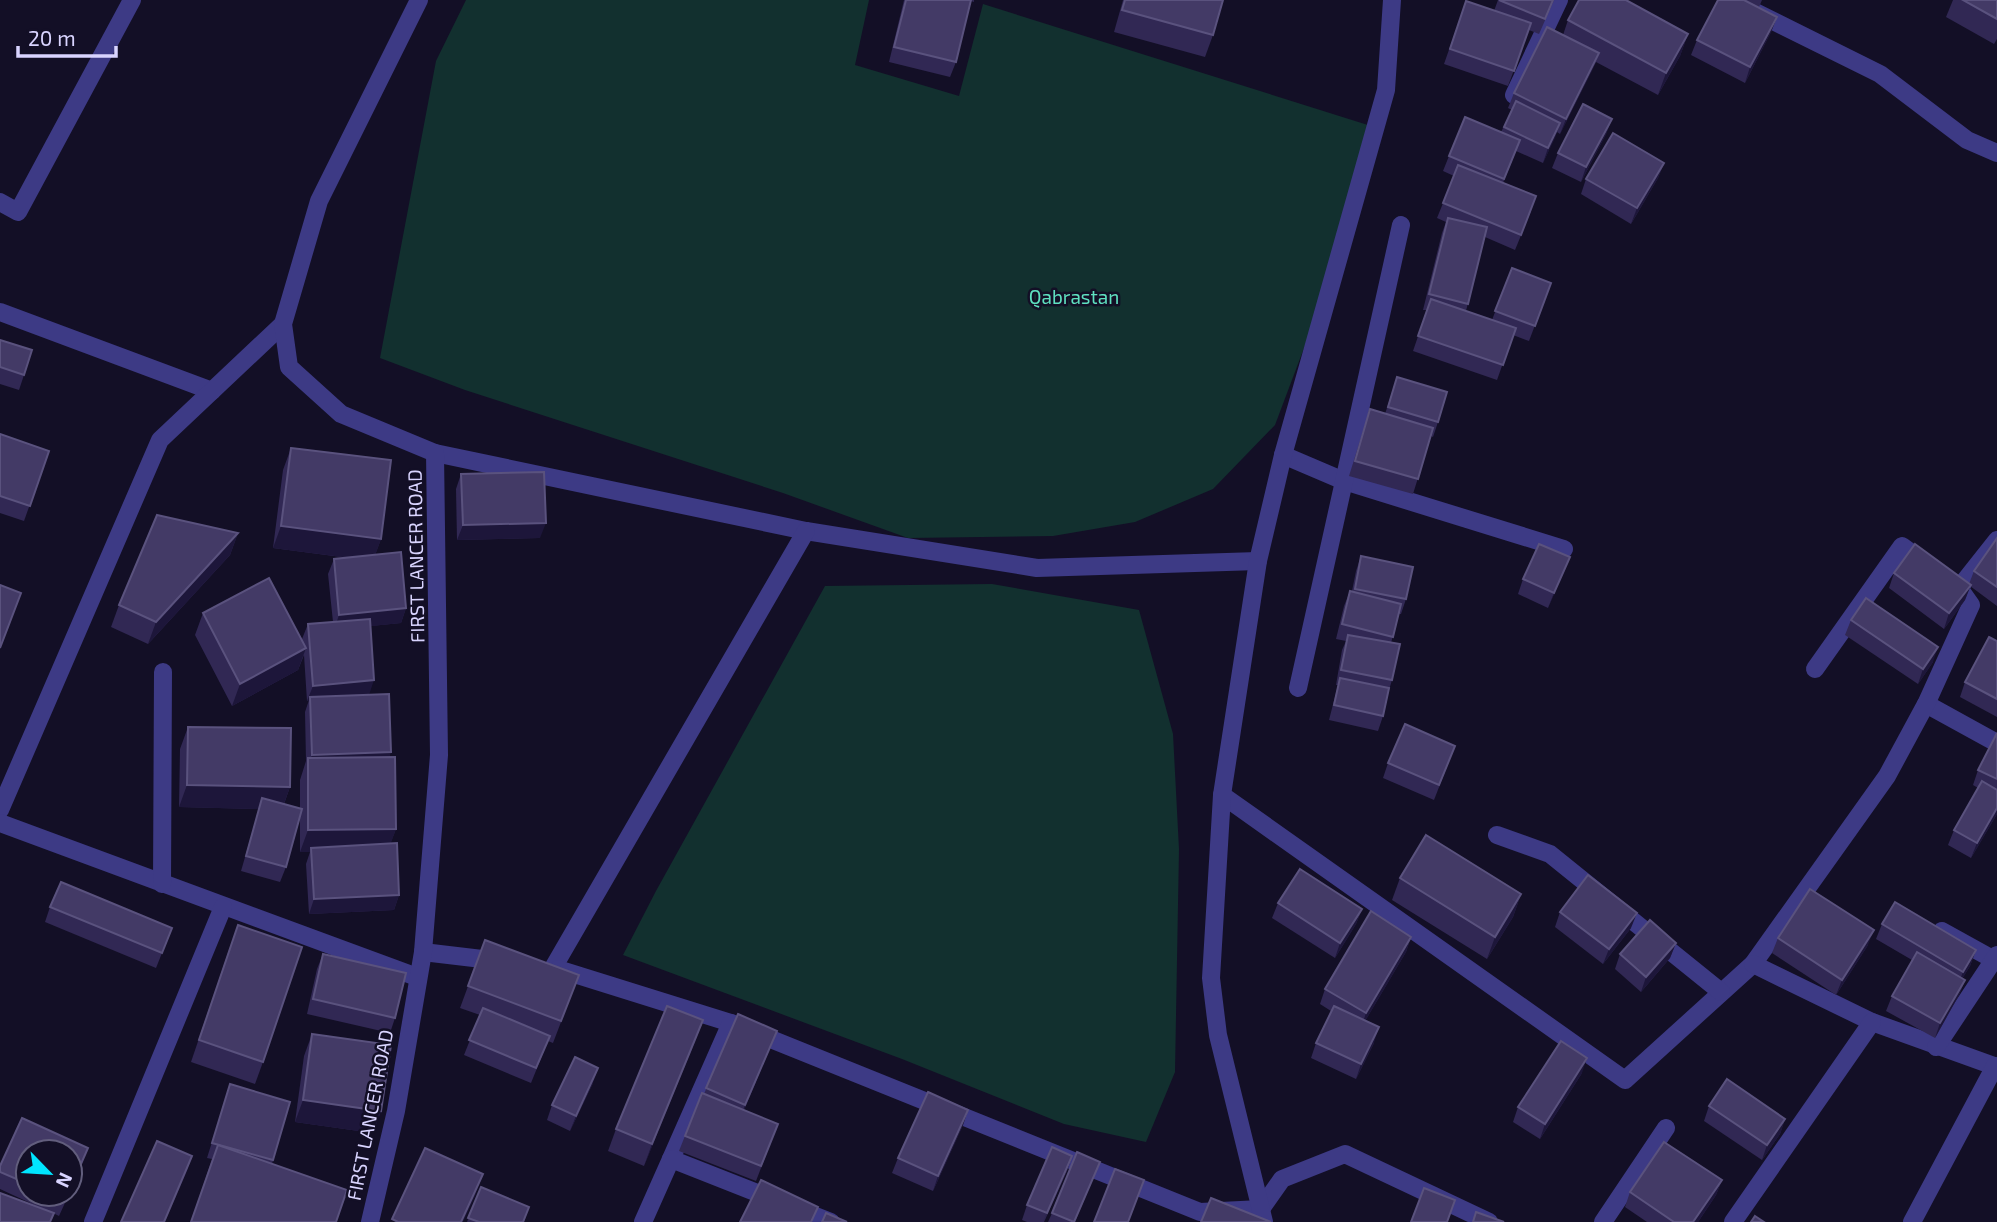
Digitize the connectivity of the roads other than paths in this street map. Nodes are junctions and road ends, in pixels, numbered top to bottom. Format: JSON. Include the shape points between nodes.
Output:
{"nodes":[{"id":1,"x":132,"y":0,"type":"edge"},
{"id":2,"x":419,"y":0,"type":"edge"},
{"id":3,"x":1392,"y":0,"type":"edge"},
{"id":4,"x":1559,"y":0,"type":"edge"},
{"id":5,"x":1731,"y":0,"type":"edge"},
{"id":6,"x":1514,"y":94,"type":"edge"},
{"id":7,"x":1997,"y":153,"type":"edge"},
{"id":8,"x":0,"y":202,"type":"edge"},
{"id":9,"x":1401,"y":225,"type":"dead end"},
{"id":10,"x":0,"y":312,"type":"edge"},
{"id":11,"x":283,"y":324,"type":"junction"},
{"id":12,"x":212,"y":391,"type":"junction"},
{"id":13,"x":435,"y":453,"type":"junction"},
{"id":14,"x":1283,"y":455,"type":"junction"},
{"id":15,"x":1344,"y":481,"type":"junction"},
{"id":16,"x":806,"y":531,"type":"junction"},
{"id":17,"x":1997,"y":540,"type":"edge"},
{"id":18,"x":1564,"y":549,"type":"dead end"},
{"id":19,"x":1258,"y":561,"type":"junction"},
{"id":20,"x":1949,"y":581,"type":"junction"},
{"id":21,"x":1815,"y":669,"type":"dead end"},
{"id":22,"x":163,"y":672,"type":"dead end"},
{"id":23,"x":1298,"y":688,"type":"dead end"},
{"id":24,"x":1926,"y":704,"type":"junction"},
{"id":25,"x":1997,"y":743,"type":"edge"},
{"id":26,"x":1222,"y":795,"type":"junction"},
{"id":27,"x":0,"y":810,"type":"edge"},
{"id":28,"x":0,"y":822,"type":"edge"},
{"id":29,"x":1497,"y":835,"type":"dead end"},
{"id":30,"x":162,"y":884,"type":"junction"},
{"id":31,"x":223,"y":907,"type":"junction"},
{"id":32,"x":1928,"y":923,"type":"edge"},
{"id":33,"x":423,"y":952,"type":"junction"},
{"id":34,"x":1995,"y":958,"type":"edge"},
{"id":35,"x":514,"y":963,"type":"edge"},
{"id":36,"x":1753,"y":964,"type":"junction"},
{"id":37,"x":417,"y":977,"type":"junction"},
{"id":38,"x":1721,"y":992,"type":"junction"},
{"id":39,"x":1872,"y":1022,"type":"junction"},
{"id":40,"x":731,"y":1023,"type":"junction"},
{"id":41,"x":1936,"y":1046,"type":"junction"},
{"id":42,"x":1996,"y":1066,"type":"edge"},
{"id":43,"x":1666,"y":1128,"type":"dead end"},
{"id":44,"x":671,"y":1159,"type":"junction"},
{"id":45,"x":1263,"y":1216,"type":"edge"},
{"id":46,"x":821,"y":1220,"type":"edge"},
{"id":47,"x":93,"y":1222,"type":"edge"},
{"id":48,"x":370,"y":1222,"type":"edge"},
{"id":49,"x":643,"y":1222,"type":"edge"},
{"id":50,"x":1489,"y":1222,"type":"edge"},
{"id":51,"x":1603,"y":1222,"type":"edge"},
{"id":52,"x":1732,"y":1222,"type":"edge"},
{"id":53,"x":1912,"y":1222,"type":"edge"}],
"edges":[{"from":1,"to":8,"type":"street","via":[[18,212]]},
{"from":2,"to":11,"type":"street","name":"FIRST LANCER ROAD","via":[[319,201]]},
{"from":3,"to":14,"type":"street","via":[[1386,90]]},
{"from":4,"to":6,"type":"street"},
{"from":5,"to":7,"type":"street","via":[[1880,74],[1967,140]]},
{"from":9,"to":15,"type":"street"},
{"from":10,"to":12,"type":"street"},
{"from":11,"to":12,"type":"street"},
{"from":11,"to":13,"type":"street","name":"FIRST LANCER ROAD","via":[[289,367],[341,414]]},
{"from":12,"to":27,"type":"street","via":[[160,440]]},
{"from":13,"to":16,"type":"street"},
{"from":13,"to":33,"type":"street","name":"FIRST LANCER ROAD","via":[[439,755]]},
{"from":14,"to":15,"type":"street"},
{"from":14,"to":19,"type":"street"},
{"from":15,"to":18,"type":"street"},
{"from":15,"to":23,"type":"street"},
{"from":16,"to":19,"type":"street","via":[[1037,568]]},
{"from":16,"to":40,"type":"street","via":[[547,967]]},
{"from":17,"to":20,"type":"street"},
{"from":19,"to":26,"type":"street"},
{"from":20,"to":21,"type":"street","via":[[1902,546]]},
{"from":20,"to":24,"type":"street","via":[[1971,605]]},
{"from":22,"to":30,"type":"street"},
{"from":24,"to":25,"type":"street"},
{"from":24,"to":36,"type":"street","via":[[1887,776]]},
{"from":26,"to":38,"type":"street","via":[[1625,1080]]},
{"from":26,"to":45,"type":"street","via":[[1211,978],[1218,1035]]},
{"from":28,"to":30,"type":"street"},
{"from":29,"to":38,"type":"street","via":[[1549,854]]},
{"from":30,"to":31,"type":"street"},
{"from":31,"to":37,"type":"street"},
{"from":31,"to":47,"type":"street"},
{"from":32,"to":34,"type":"street"},
{"from":33,"to":35,"type":"street"},
{"from":33,"to":37,"type":"street","name":"FIRST LANCER ROAD"},
{"from":34,"to":41,"type":"street"},
{"from":36,"to":38,"type":"street"},
{"from":36,"to":39,"type":"street"},
{"from":37,"to":48,"type":"street","name":"FIRST LANCER ROAD","via":[[396,1111]]},
{"from":39,"to":41,"type":"street"},
{"from":39,"to":52,"type":"street"},
{"from":40,"to":44,"type":"street"},
{"from":40,"to":45,"type":"street","via":[[1200,1212]]},
{"from":41,"to":42,"type":"street"},
{"from":42,"to":53,"type":"street"},
{"from":43,"to":51,"type":"street"},
{"from":44,"to":46,"type":"street"},
{"from":44,"to":49,"type":"street"},
{"from":45,"to":50,"type":"street","via":[[1283,1180],[1345,1154]]}]}
